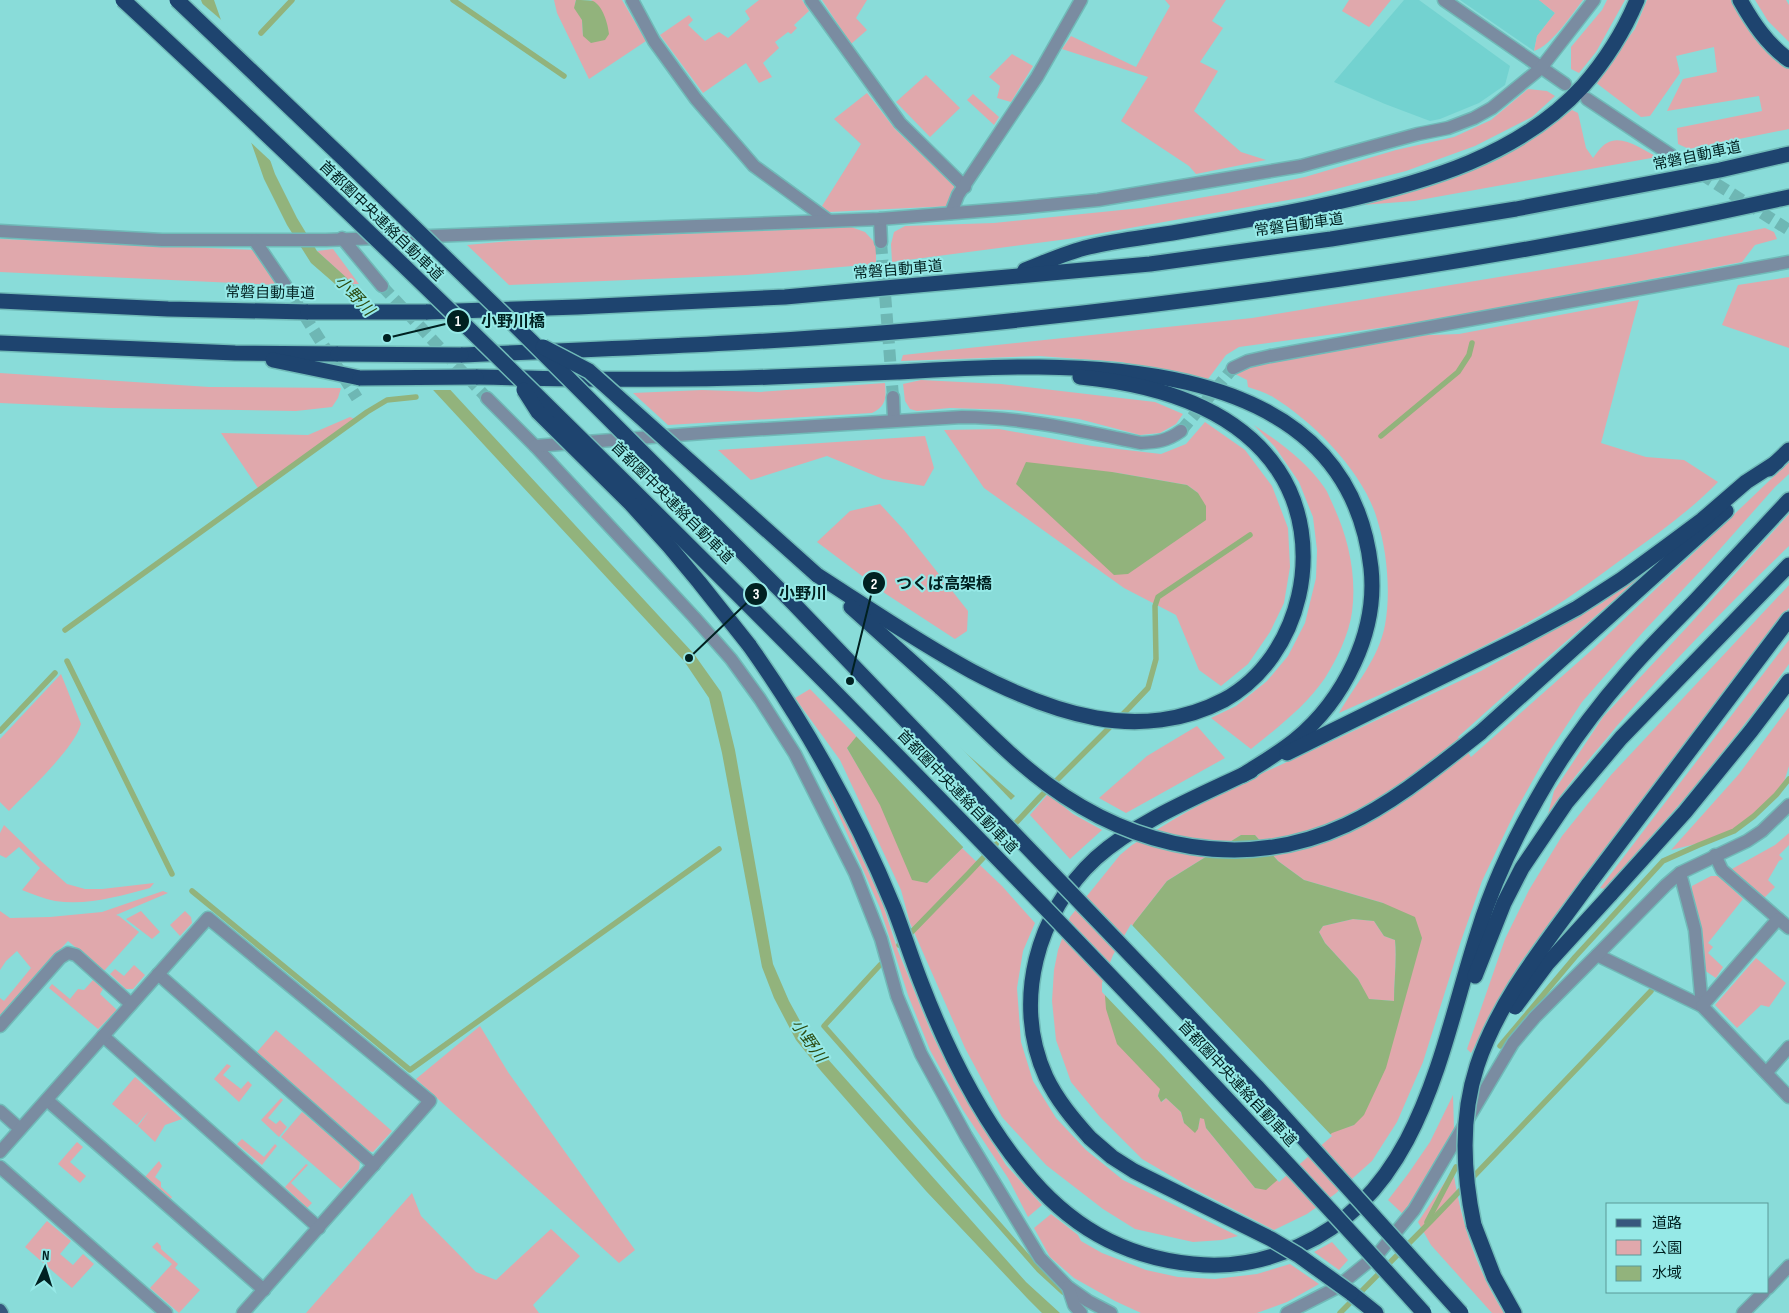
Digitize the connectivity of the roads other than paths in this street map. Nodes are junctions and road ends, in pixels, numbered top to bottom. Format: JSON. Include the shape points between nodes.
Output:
{"nodes":[{"id":1,"x":123,"y":0,"type":"edge"},
{"id":2,"x":177,"y":0,"type":"edge"},
{"id":3,"x":632,"y":0,"type":"edge"},
{"id":4,"x":811,"y":0,"type":"edge"},
{"id":5,"x":1081,"y":0,"type":"edge"},
{"id":6,"x":1444,"y":0,"type":"edge"},
{"id":7,"x":1594,"y":0,"type":"edge"},
{"id":8,"x":1638,"y":0,"type":"edge"},
{"id":9,"x":1740,"y":0,"type":"edge"},
{"id":10,"x":1789,"y":60,"type":"edge"},
{"id":11,"x":1541,"y":68,"type":"junction"},
{"id":12,"x":1565,"y":84,"type":"dead end"},
{"id":13,"x":1587,"y":99,"type":"dead end"},
{"id":14,"x":1789,"y":154,"type":"edge"},
{"id":15,"x":1671,"y":155,"type":"tunnel mouth"},
{"id":16,"x":965,"y":187,"type":"junction"},
{"id":17,"x":1789,"y":197,"type":"edge"},
{"id":18,"x":951,"y":214,"type":"junction"},
{"id":19,"x":880,"y":218,"type":"junction"},
{"id":20,"x":828,"y":220,"type":"junction"},
{"id":21,"x":0,"y":231,"type":"edge"},
{"id":22,"x":342,"y":238,"type":"junction"},
{"id":23,"x":255,"y":241,"type":"junction"},
{"id":24,"x":881,"y":242,"type":"tunnel mouth"},
{"id":25,"x":1789,"y":262,"type":"edge"},
{"id":26,"x":1002,"y":278,"type":"junction"},
{"id":27,"x":285,"y":285,"type":"tunnel mouth"},
{"id":28,"x":382,"y":286,"type":"tunnel mouth"},
{"id":29,"x":0,"y":301,"type":"edge"},
{"id":30,"x":531,"y":341,"type":"junction"},
{"id":31,"x":0,"y":343,"type":"edge"},
{"id":32,"x":235,"y":353,"type":"junction"},
{"id":33,"x":508,"y":366,"type":"junction"},
{"id":34,"x":979,"y":367,"type":"junction"},
{"id":35,"x":1232,"y":368,"type":"tunnel mouth"},
{"id":36,"x":893,"y":397,"type":"tunnel mouth"},
{"id":37,"x":487,"y":398,"type":"tunnel mouth"},
{"id":38,"x":894,"y":420,"type":"junction"},
{"id":39,"x":1182,"y":432,"type":"tunnel mouth"},
{"id":40,"x":536,"y":446,"type":"junction"},
{"id":41,"x":1789,"y":450,"type":"edge"},
{"id":42,"x":1789,"y":500,"type":"edge"},
{"id":43,"x":1706,"y":524,"type":"junction"},
{"id":44,"x":1789,"y":564,"type":"edge"},
{"id":45,"x":817,"y":575,"type":"junction"},
{"id":46,"x":1789,"y":619,"type":"edge"},
{"id":47,"x":1789,"y":680,"type":"edge"},
{"id":48,"x":1243,"y":775,"type":"junction"},
{"id":49,"x":1789,"y":805,"type":"edge"},
{"id":50,"x":1715,"y":855,"type":"junction"},
{"id":51,"x":1680,"y":873,"type":"junction"},
{"id":52,"x":1778,"y":919,"type":"junction"},
{"id":53,"x":1789,"y":928,"type":"edge"},
{"id":54,"x":1597,"y":955,"type":"junction"},
{"id":55,"x":158,"y":974,"type":"junction"},
{"id":56,"x":131,"y":1004,"type":"junction"},
{"id":57,"x":1702,"y":1006,"type":"junction"},
{"id":58,"x":1457,"y":1008,"type":"junction"},
{"id":59,"x":0,"y":1026,"type":"edge"},
{"id":60,"x":103,"y":1036,"type":"junction"},
{"id":61,"x":1789,"y":1048,"type":"edge"},
{"id":62,"x":1767,"y":1072,"type":"junction"},
{"id":63,"x":1789,"y":1097,"type":"edge"},
{"id":64,"x":47,"y":1100,"type":"junction"},
{"id":65,"x":0,"y":1111,"type":"edge"},
{"id":66,"x":20,"y":1129,"type":"junction"},
{"id":67,"x":0,"y":1152,"type":"edge"},
{"id":68,"x":374,"y":1165,"type":"junction"},
{"id":69,"x":0,"y":1167,"type":"edge"},
{"id":70,"x":1474,"y":1225,"type":"junction"},
{"id":71,"x":319,"y":1228,"type":"junction"},
{"id":72,"x":1789,"y":1266,"type":"edge"},
{"id":73,"x":1068,"y":1287,"type":"junction"},
{"id":74,"x":1769,"y":1287,"type":"edge"},
{"id":75,"x":264,"y":1290,"type":"junction"},
{"id":76,"x":1763,"y":1293,"type":"edge"},
{"id":77,"x":166,"y":1313,"type":"edge"},
{"id":78,"x":243,"y":1313,"type":"edge"},
{"id":79,"x":1081,"y":1313,"type":"edge"},
{"id":80,"x":1111,"y":1313,"type":"edge"},
{"id":81,"x":1287,"y":1313,"type":"edge"},
{"id":82,"x":1376,"y":1313,"type":"edge"},
{"id":83,"x":1424,"y":1313,"type":"edge"},
{"id":84,"x":1462,"y":1313,"type":"edge"},
{"id":85,"x":1514,"y":1313,"type":"edge"},
{"id":86,"x":1743,"y":1313,"type":"edge"}],
"edges":[{"from":1,"to":33,"type":"highway","name":"首都圏中央連絡自動車道","bridge":true},
{"from":2,"to":30,"type":"highway","name":"首都圏中央連絡自動車道","bridge":true},
{"from":3,"to":20,"type":"street","via":[[654,41],[696,98],[754,166]]},
{"from":4,"to":16,"type":"street","via":[[900,122]]},
{"from":5,"to":16,"type":"street","via":[[1037,77]]},
{"from":6,"to":11,"type":"street"},
{"from":7,"to":11,"type":"street"},
{"from":8,"to":26,"type":"highway","via":[[1619,37],[1583,85],[1539,124],[1492,152],[1428,178],[1382,192],[1278,216],[1088,247]]},
{"from":9,"to":10,"type":"highway","via":[[1763,36]]},
{"from":11,"to":12,"type":"street"},
{"from":11,"to":18,"type":"street","via":[[1492,108],[1474,118],[1448,128],[1302,166],[1098,200]]},
{"from":13,"to":15,"type":"street"},
{"from":14,"to":26,"type":"highway","name":"常磐自動車道","via":[[1516,209],[1331,239],[1150,264]]},
{"from":16,"to":18,"type":"street","via":[[958,195]]},
{"from":17,"to":32,"type":"highway","bridge":true,"via":[[1536,247],[1340,280],[968,325],[600,350],[460,355]]},
{"from":18,"to":19,"type":"street"},
{"from":19,"to":20,"type":"street"},
{"from":19,"to":24,"type":"street"},
{"from":20,"to":22,"type":"street"},
{"from":21,"to":23,"type":"street","via":[[162,240]]},
{"from":22,"to":23,"type":"street"},
{"from":22,"to":28,"type":"street"},
{"from":23,"to":27,"type":"street"},
{"from":25,"to":35,"type":"street","via":[[1270,356]]},
{"from":26,"to":29,"type":"highway","name":"常磐自動車道","bridge":true,"via":[[785,297],[426,312],[168,309]]},
{"from":30,"to":45,"type":"highway","bridge":true,"via":[[589,371]]},
{"from":30,"to":84,"type":"highway","name":"首都圏中央連絡自動車道","bridge":true,"via":[[947,762],[1258,1088]]},
{"from":31,"to":32,"type":"highway"},
{"from":32,"to":34,"type":"highway","bridge":true,"via":[[360,378],[738,378]]},
{"from":33,"to":58,"type":"highway","bridge":true,"via":[[538,412],[631,504],[693,574],[774,680],[821,758],[870,855],[936,1019],[967,1083],[1022,1169],[1069,1217],[1094,1234],[1149,1256],[1205,1265],[1262,1259],[1310,1241],[1350,1214],[1388,1171],[1432,1087]]},
{"from":33,"to":83,"type":"highway","name":"首都圏中央連絡自動車道","bridge":true,"via":[[660,515],[1069,932]]},
{"from":34,"to":45,"type":"highway","via":[[1086,378],[1164,392],[1187,400],[1228,422],[1261,450],[1277,468],[1291,494],[1300,526],[1304,571],[1294,613],[1274,652],[1259,672],[1224,700],[1189,714],[1160,721],[1094,718],[1032,699],[996,683],[886,621]]},
{"from":34,"to":48,"type":"highway","via":[[1102,369],[1176,380],[1243,399],[1304,436],[1347,488],[1365,530],[1372,574],[1369,619],[1363,641],[1343,684],[1316,719],[1297,738]]},
{"from":36,"to":38,"type":"street"},
{"from":37,"to":40,"type":"street"},
{"from":38,"to":39,"type":"street","via":[[990,417],[1034,421],[1141,443],[1170,439]]},
{"from":38,"to":40,"type":"street"},
{"from":40,"to":73,"type":"street","via":[[731,659],[780,730],[826,812],[855,873],[881,939],[897,996],[921,1054],[1040,1258]]},
{"from":41,"to":43,"type":"highway"},
{"from":42,"to":58,"type":"highway","via":[[1629,670],[1558,765],[1520,832],[1489,899]]},
{"from":43,"to":45,"type":"highway","bridge":true,"via":[[1480,733],[1399,794],[1346,825],[1320,835],[1243,850],[1162,842],[1112,824],[1078,805],[1017,760]]},
{"from":43,"to":48,"type":"highway","via":[[1577,608]]},
{"from":44,"to":58,"type":"highway","via":[[1621,738],[1566,803],[1522,868],[1488,939],[1474,978]]},
{"from":46,"to":70,"type":"highway","bridge":true,"via":[[1535,957],[1494,1024],[1476,1067],[1465,1137],[1466,1184]]},
{"from":47,"to":70,"type":"highway","bridge":true,"via":[[1685,812],[1530,984],[1504,1026],[1492,1049],[1473,1115],[1470,1163]]},
{"from":48,"to":82,"type":"highway","bridge":true,"via":[[1140,826],[1096,858],[1078,876],[1053,912],[1036,960],[1031,983],[1032,1031],[1053,1090],[1071,1118],[1112,1157],[1298,1255]]},
{"from":49,"to":50,"type":"street","via":[[1762,832]]},
{"from":50,"to":51,"type":"street"},
{"from":50,"to":52,"type":"street","via":[[1722,870]]},
{"from":51,"to":54,"type":"street"},
{"from":51,"to":57,"type":"street","via":[[1695,930]]},
{"from":52,"to":53,"type":"street"},
{"from":52,"to":57,"type":"street"},
{"from":54,"to":57,"type":"street"},
{"from":54,"to":81,"type":"street","via":[[1513,1043],[1414,1210],[1384,1247],[1336,1288]]},
{"from":55,"to":56,"type":"street"},
{"from":55,"to":68,"type":"street"},
{"from":55,"to":68,"type":"street","via":[[208,918],[430,1101]]},
{"from":56,"to":59,"type":"street","via":[[76,955],[68,953]]},
{"from":56,"to":60,"type":"street"},
{"from":57,"to":62,"type":"street"},
{"from":60,"to":64,"type":"street"},
{"from":60,"to":71,"type":"street"},
{"from":61,"to":62,"type":"street"},
{"from":62,"to":63,"type":"street"},
{"from":64,"to":66,"type":"street"},
{"from":64,"to":75,"type":"street"},
{"from":65,"to":66,"type":"street"},
{"from":66,"to":67,"type":"street"},
{"from":68,"to":71,"type":"street"},
{"from":69,"to":77,"type":"street"},
{"from":70,"to":85,"type":"highway","via":[[1494,1277]]},
{"from":71,"to":75,"type":"street"},
{"from":72,"to":74,"type":"street"},
{"from":73,"to":79,"type":"street","via":[[1074,1305]]},
{"from":73,"to":80,"type":"street"},
{"from":75,"to":78,"type":"street"},
{"from":76,"to":86,"type":"street"}]}
